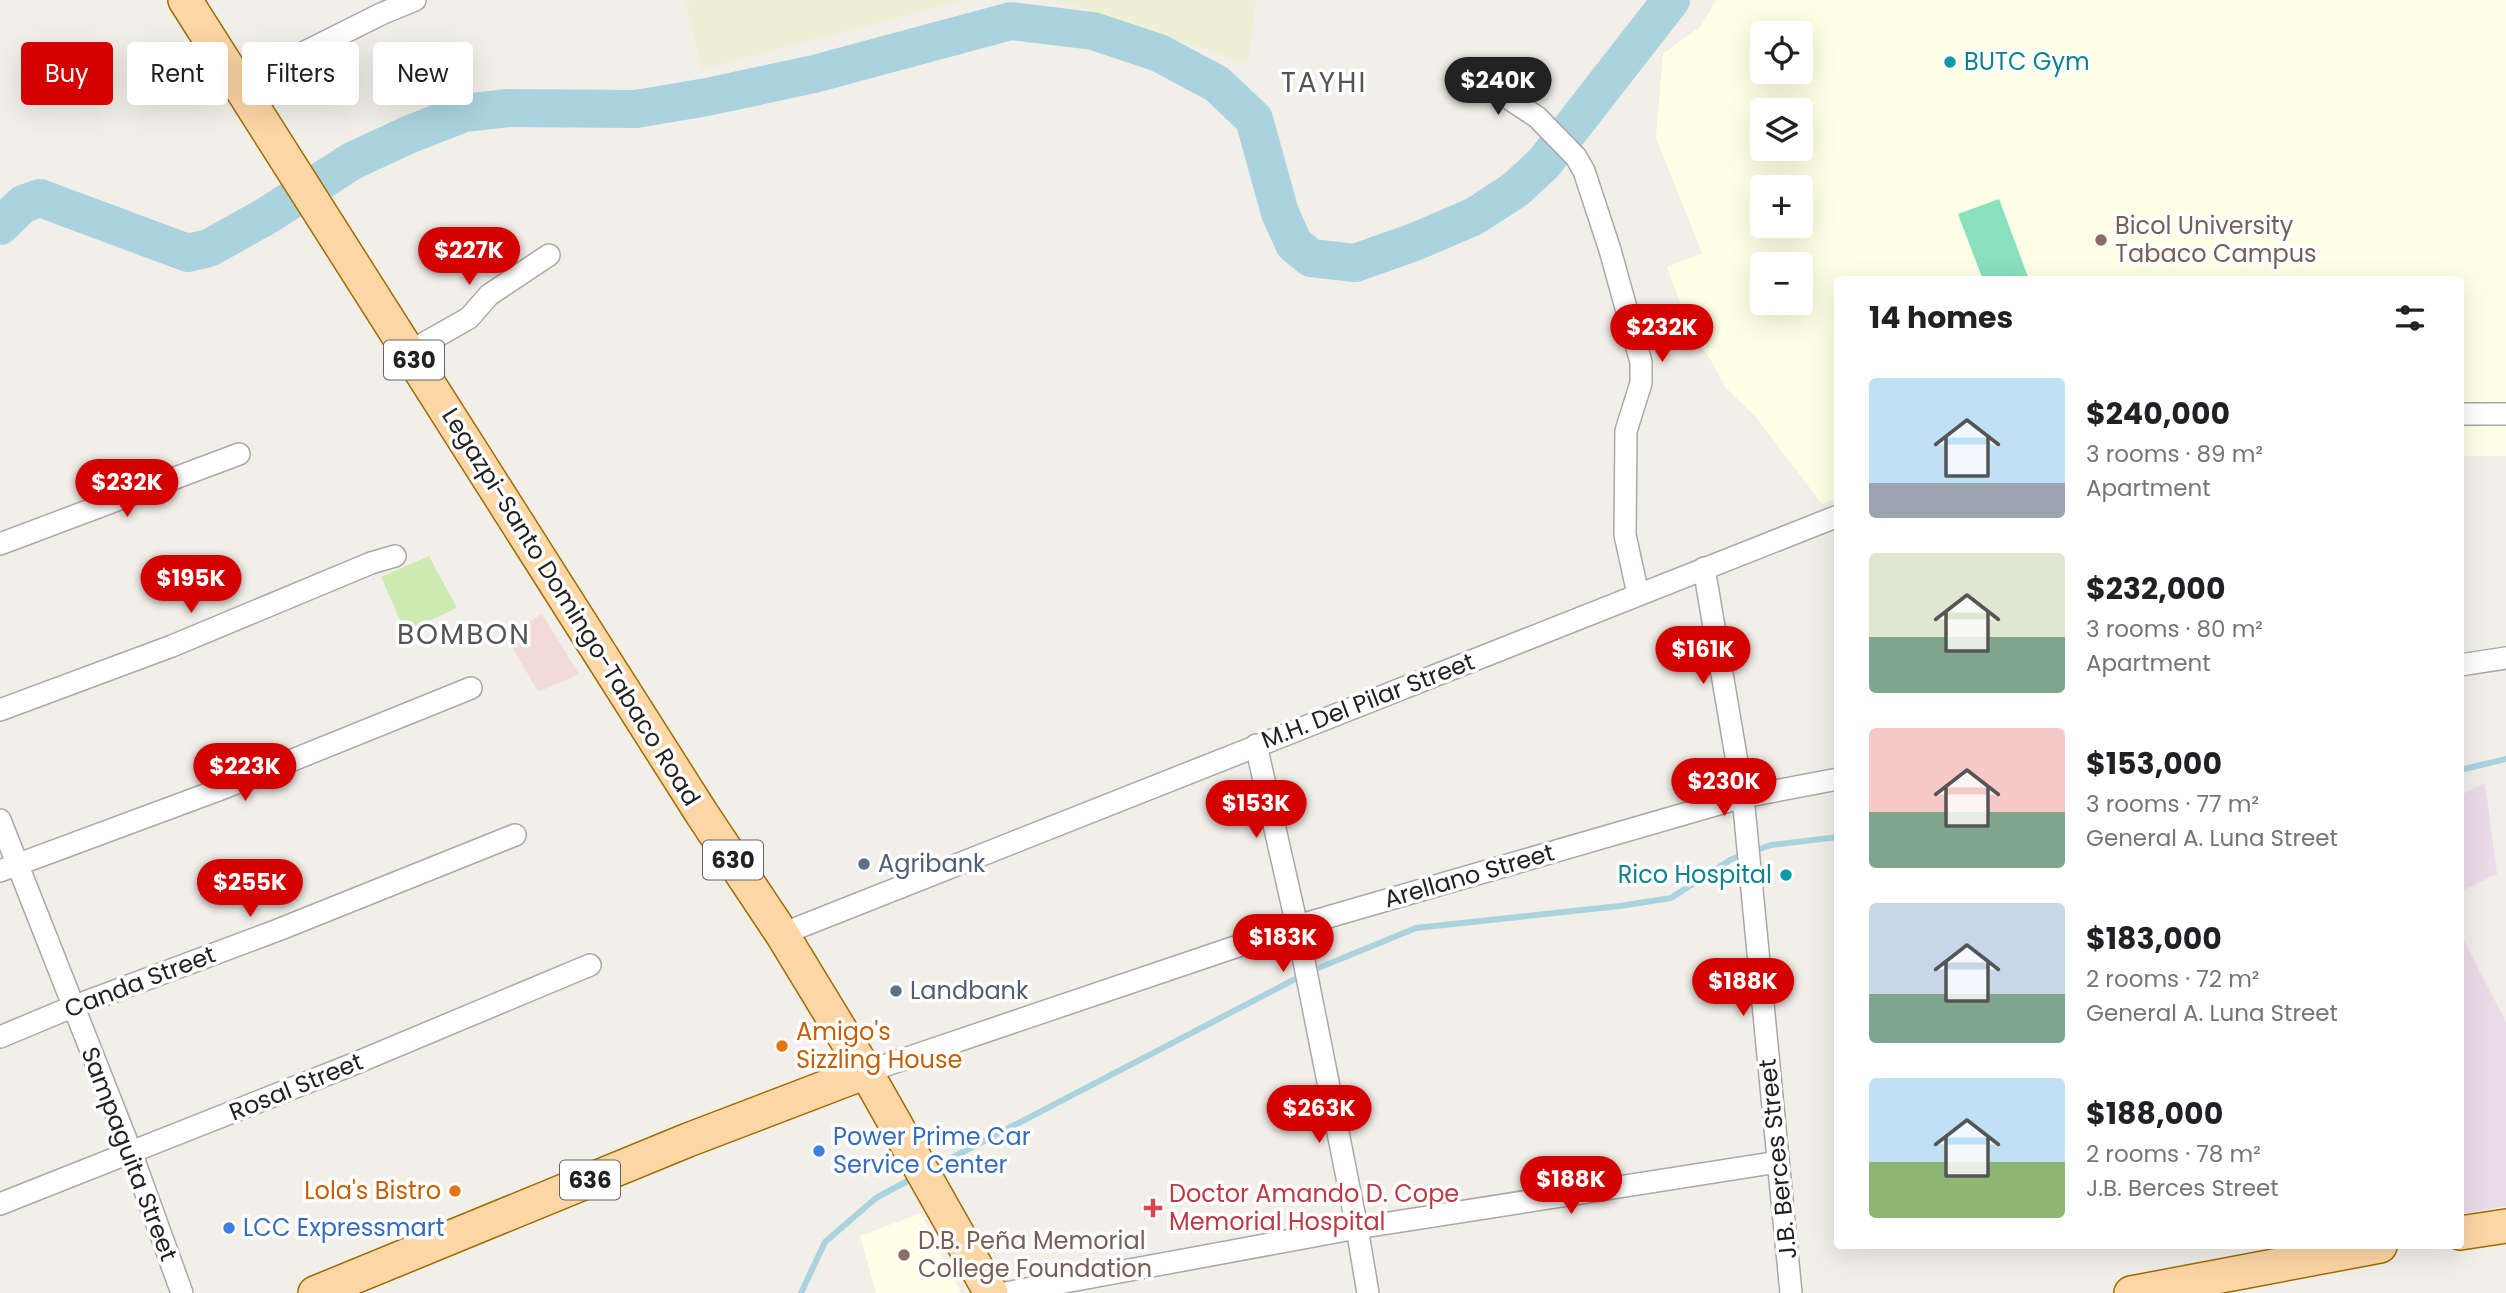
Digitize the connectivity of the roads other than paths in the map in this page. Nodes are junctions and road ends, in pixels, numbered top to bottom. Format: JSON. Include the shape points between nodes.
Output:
{"nodes":[{"id":1,"x":185,"y":0,"type":"edge"},
{"id":2,"x":415,"y":0,"type":"edge"},
{"id":3,"x":1492,"y":79,"type":"dead end"},
{"id":4,"x":239,"y":85,"type":"junction"},
{"id":5,"x":548,"y":255,"type":"dead end"},
{"id":6,"x":409,"y":352,"type":"junction"},
{"id":7,"x":2464,"y":414,"type":"edge"},
{"id":8,"x":2506,"y":414,"type":"edge"},
{"id":9,"x":239,"y":454,"type":"dead end"},
{"id":10,"x":1834,"y":518,"type":"edge"},
{"id":11,"x":0,"y":544,"type":"edge"},
{"id":12,"x":395,"y":556,"type":"dead end"},
{"id":13,"x":1704,"y":568,"type":"junction"},
{"id":14,"x":1638,"y":594,"type":"junction"},
{"id":15,"x":2506,"y":658,"type":"edge"},
{"id":16,"x":2464,"y":664,"type":"edge"},
{"id":17,"x":471,"y":688,"type":"dead end"},
{"id":18,"x":0,"y":710,"type":"edge"},
{"id":19,"x":1255,"y":745,"type":"junction"},
{"id":20,"x":1834,"y":780,"type":"edge"},
{"id":21,"x":1743,"y":797,"type":"junction"},
{"id":22,"x":0,"y":820,"type":"edge"},
{"id":23,"x":515,"y":835,"type":"dead end"},
{"id":24,"x":9,"y":868,"type":"edge"},
{"id":25,"x":1297,"y":926,"type":"junction"},
{"id":26,"x":782,"y":934,"type":"junction"},
{"id":27,"x":590,"y":965,"type":"dead end"},
{"id":28,"x":72,"y":1007,"type":"junction"},
{"id":29,"x":0,"y":1037,"type":"edge"},
{"id":30,"x":866,"y":1072,"type":"junction"},
{"id":31,"x":131,"y":1152,"type":"junction"},
{"id":32,"x":1779,"y":1162,"type":"junction"},
{"id":33,"x":0,"y":1204,"type":"edge"},
{"id":34,"x":2506,"y":1226,"type":"edge"},
{"id":35,"x":1357,"y":1228,"type":"junction"},
{"id":36,"x":2464,"y":1232,"type":"edge"},
{"id":37,"x":2365,"y":1249,"type":"edge"},
{"id":38,"x":2147,"y":1292,"type":"edge"},
{"id":39,"x":182,"y":1293,"type":"edge"},
{"id":40,"x":315,"y":1293,"type":"edge"},
{"id":41,"x":990,"y":1293,"type":"edge"},
{"id":42,"x":1005,"y":1293,"type":"edge"},
{"id":43,"x":1368,"y":1293,"type":"edge"},
{"id":44,"x":1791,"y":1293,"type":"edge"}],
"edges":[{"from":1,"to":4,"type":"main road","name":"Legazpi-Santo Domingo-Tabaco Road","number":"630"},
{"from":2,"to":4,"type":"street"},
{"from":3,"to":14,"type":"street","via":[[1576,157],[1606,237],[1641,362],[1641,383],[1626,431],[1625,535]]},
{"from":4,"to":6,"type":"main road","name":"Legazpi-Santo Domingo-Tabaco Road","number":"630"},
{"from":5,"to":6,"type":"street","via":[[489,295],[469,318]]},
{"from":6,"to":26,"type":"main road","name":"Legazpi-Santo Domingo-Tabaco Road","number":"630"},
{"from":7,"to":8,"type":"street"},
{"from":9,"to":11,"type":"street"},
{"from":10,"to":13,"type":"street","name":"M.H. Del Pilar Street"},
{"from":12,"to":18,"type":"street"},
{"from":13,"to":14,"type":"street","name":"M.H. Del Pilar Street"},
{"from":13,"to":21,"type":"street","name":"J.B. Berces Street"},
{"from":14,"to":19,"type":"street","name":"M.H. Del Pilar Street"},
{"from":15,"to":16,"type":"street"},
{"from":17,"to":24,"type":"street"},
{"from":19,"to":25,"type":"street"},
{"from":19,"to":26,"type":"street","name":"M.H. Del Pilar Street"},
{"from":20,"to":21,"type":"street","name":"Arellano Street"},
{"from":21,"to":25,"type":"street","name":"Arellano Street"},
{"from":21,"to":32,"type":"street","name":"J.B. Berces Street"},
{"from":22,"to":24,"type":"street","name":"Sampaguita Street"},
{"from":23,"to":28,"type":"street","name":"Canda Street"},
{"from":24,"to":28,"type":"street","name":"Sampaguita Street"},
{"from":25,"to":30,"type":"street","name":"Arellano Street"},
{"from":25,"to":35,"type":"street"},
{"from":26,"to":30,"type":"main road","name":"Legazpi-Santo Domingo-Tabaco Road","number":"630"},
{"from":27,"to":31,"type":"street","name":"Rosal Street"},
{"from":28,"to":29,"type":"street","name":"Canda Street"},
{"from":28,"to":31,"type":"street","name":"Sampaguita Street"},
{"from":30,"to":40,"type":"main road","number":"636"},
{"from":30,"to":41,"type":"main road","number":"630"},
{"from":31,"to":33,"type":"street","name":"Rosal Street"},
{"from":31,"to":39,"type":"street","name":"Sampaguita Street"},
{"from":32,"to":35,"type":"street"},
{"from":32,"to":44,"type":"street","name":"J.B. Berces Street"},
{"from":34,"to":36,"type":"main road"},
{"from":35,"to":42,"type":"street"},
{"from":35,"to":43,"type":"street"},
{"from":37,"to":38,"type":"main road"}]}
